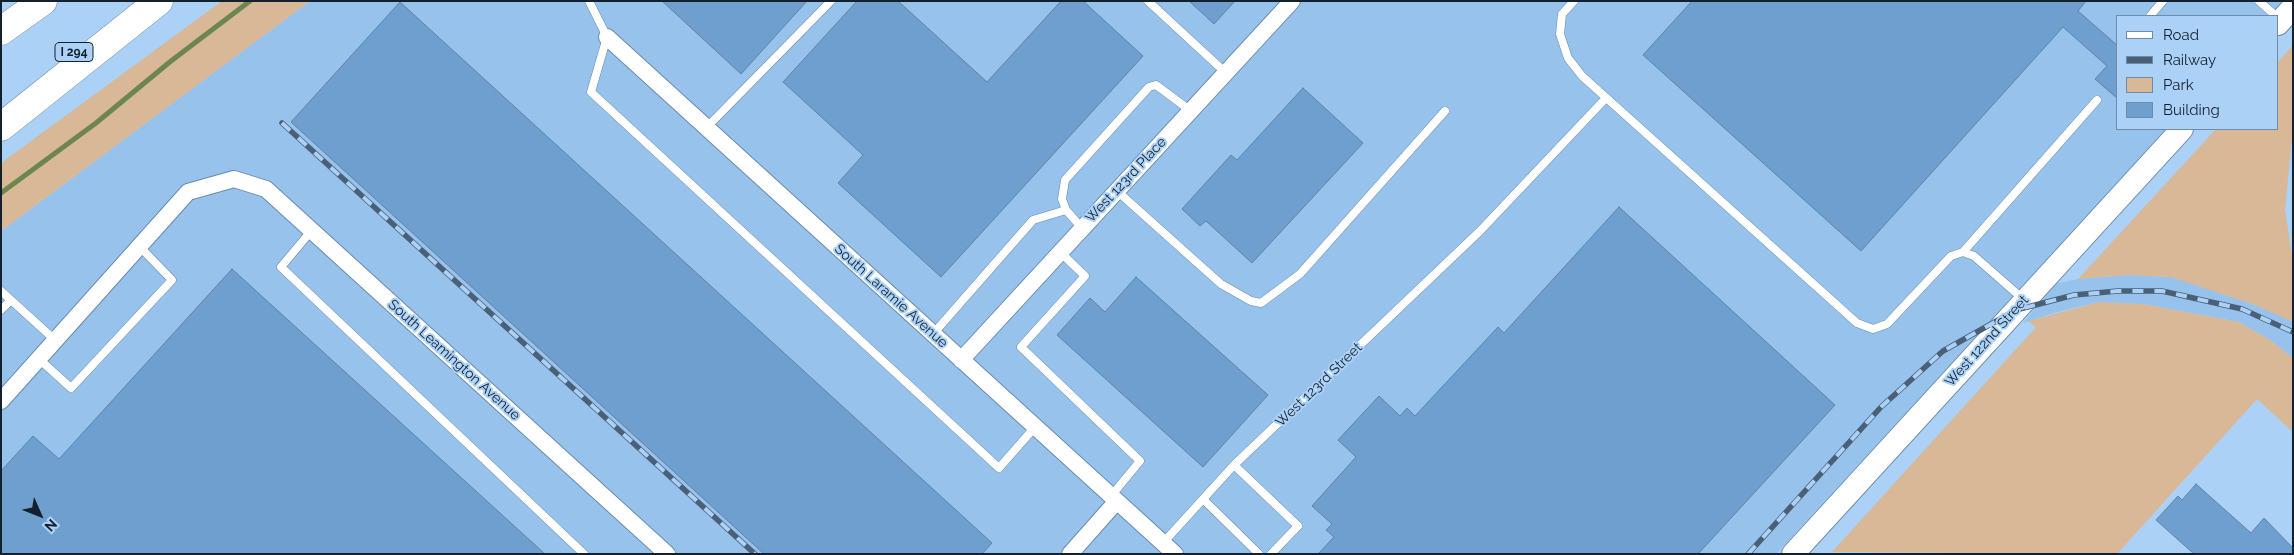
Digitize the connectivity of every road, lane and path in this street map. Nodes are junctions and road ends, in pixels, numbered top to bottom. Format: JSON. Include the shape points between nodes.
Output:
{"nodes":[{"id":1,"x":43,"y":1,"type":"edge"},
{"id":2,"x":146,"y":1,"type":"edge"},
{"id":3,"x":159,"y":1,"type":"edge"},
{"id":4,"x":589,"y":1,"type":"edge"},
{"id":5,"x":831,"y":1,"type":"edge"},
{"id":6,"x":1148,"y":1,"type":"edge"},
{"id":7,"x":1292,"y":1,"type":"edge"},
{"id":8,"x":1574,"y":1,"type":"edge"},
{"id":9,"x":2163,"y":1,"type":"edge"},
{"id":10,"x":2259,"y":1,"type":"edge"},
{"id":11,"x":2151,"y":15,"type":"edge"},
{"id":12,"x":2278,"y":15,"type":"edge"},
{"id":13,"x":1,"y":32,"type":"edge"},
{"id":14,"x":607,"y":38,"type":"junction"},
{"id":15,"x":1226,"y":72,"type":"junction"},
{"id":16,"x":1606,"y":98,"type":"junction"},
{"id":17,"x":2097,"y":100,"type":"dead end"},
{"id":18,"x":1,"y":103,"type":"edge"},
{"id":19,"x":1191,"y":111,"type":"junction"},
{"id":20,"x":1445,"y":111,"type":"dead end"},
{"id":21,"x":1,"y":127,"type":"edge"},
{"id":22,"x":706,"y":128,"type":"junction"},
{"id":23,"x":2181,"y":130,"type":"edge"},
{"id":24,"x":1117,"y":191,"type":"junction"},
{"id":25,"x":1066,"y":210,"type":"junction"},
{"id":26,"x":1082,"y":228,"type":"junction"},
{"id":27,"x":312,"y":230,"type":"junction"},
{"id":28,"x":140,"y":247,"type":"junction"},
{"id":29,"x":1060,"y":252,"type":"junction"},
{"id":30,"x":1963,"y":252,"type":"junction"},
{"id":31,"x":1,"y":291,"type":"edge"},
{"id":32,"x":11,"y":300,"type":"junction"},
{"id":33,"x":2025,"y":300,"type":"junction"},
{"id":34,"x":1,"y":310,"type":"edge"},
{"id":35,"x":933,"y":334,"type":"junction"},
{"id":36,"x":55,"y":340,"type":"junction"},
{"id":37,"x":39,"y":359,"type":"junction"},
{"id":38,"x":961,"y":360,"type":"junction"},
{"id":39,"x":1,"y":401,"type":"edge"},
{"id":40,"x":1035,"y":427,"type":"junction"},
{"id":41,"x":1234,"y":466,"type":"junction"},
{"id":42,"x":1114,"y":499,"type":"junction"},
{"id":43,"x":1203,"y":500,"type":"junction"},
{"id":44,"x":1169,"y":548,"type":"edge"},
{"id":45,"x":584,"y":554,"type":"edge"},
{"id":46,"x":667,"y":554,"type":"edge"},
{"id":47,"x":1070,"y":554,"type":"edge"},
{"id":48,"x":1259,"y":554,"type":"edge"},
{"id":49,"x":1271,"y":554,"type":"edge"},
{"id":50,"x":1793,"y":554,"type":"edge"}],
"edges":[{"from":1,"to":13,"type":"highway"},
{"from":2,"to":18,"type":"highway","number":"I 294"},
{"from":3,"to":21,"type":"highway"},
{"from":4,"to":14,"type":"lane"},
{"from":5,"to":22,"type":"lane"},
{"from":6,"to":15,"type":"lane"},
{"from":7,"to":15,"type":"street","name":"West 123rd Place"},
{"from":8,"to":16,"type":"lane","via":[[1562,14],[1560,34],[1568,58]]},
{"from":9,"to":11,"type":"lane"},
{"from":10,"to":12,"type":"lane"},
{"from":14,"to":22,"type":"street","name":"South Laramie Avenue"},
{"from":14,"to":40,"type":"lane","via":[[591,92],[999,468]]},
{"from":15,"to":19,"type":"street","name":"West 123rd Place"},
{"from":16,"to":30,"type":"lane","via":[[1857,323],[1873,329],[1887,324],[1950,256]]},
{"from":16,"to":41,"type":"lane","name":"West 123rd Street","via":[[1480,231]]},
{"from":17,"to":30,"type":"lane"},
{"from":19,"to":24,"type":"street","name":"West 123rd Place"},
{"from":19,"to":25,"type":"lane","via":[[1156,85],[1149,87],[1065,180],[1062,199]]},
{"from":20,"to":24,"type":"lane","via":[[1300,274],[1261,303],[1221,284]]},
{"from":22,"to":35,"type":"street","name":"South Laramie Avenue"},
{"from":23,"to":33,"type":"street","name":"West 122nd Street"},
{"from":24,"to":26,"type":"street","name":"West 123rd Place"},
{"from":25,"to":26,"type":"lane"},
{"from":25,"to":35,"type":"lane","via":[[1033,220]]},
{"from":26,"to":29,"type":"street","name":"West 123rd Place"},
{"from":27,"to":28,"type":"street","name":"South Leamington Avenue","via":[[266,189],[234,179],[188,192]]},
{"from":27,"to":45,"type":"lane","via":[[281,267]]},
{"from":27,"to":46,"type":"street","name":"South Leamington Avenue"},
{"from":28,"to":36,"type":"street"},
{"from":28,"to":37,"type":"lane","via":[[172,280],[71,388]]},
{"from":29,"to":38,"type":"street","name":"West 123rd Place"},
{"from":29,"to":42,"type":"lane","via":[[1085,276],[1021,347],[1140,461]]},
{"from":30,"to":33,"type":"lane","via":[[1974,256]]},
{"from":31,"to":32,"type":"lane"},
{"from":32,"to":34,"type":"lane"},
{"from":32,"to":36,"type":"lane"},
{"from":33,"to":50,"type":"street","name":"West 122nd Street"},
{"from":35,"to":38,"type":"street","name":"South Laramie Avenue"},
{"from":36,"to":37,"type":"street"},
{"from":37,"to":39,"type":"street"},
{"from":38,"to":40,"type":"street","name":"South Laramie Avenue"},
{"from":40,"to":42,"type":"street","name":"South Laramie Avenue"},
{"from":41,"to":43,"type":"lane","name":"West 123rd Street"},
{"from":41,"to":49,"type":"lane","via":[[1298,526]]},
{"from":42,"to":44,"type":"street","name":"South Laramie Avenue"},
{"from":42,"to":47,"type":"street"},
{"from":43,"to":44,"type":"lane","name":"West 123rd Street"},
{"from":43,"to":48,"type":"lane"}]}
